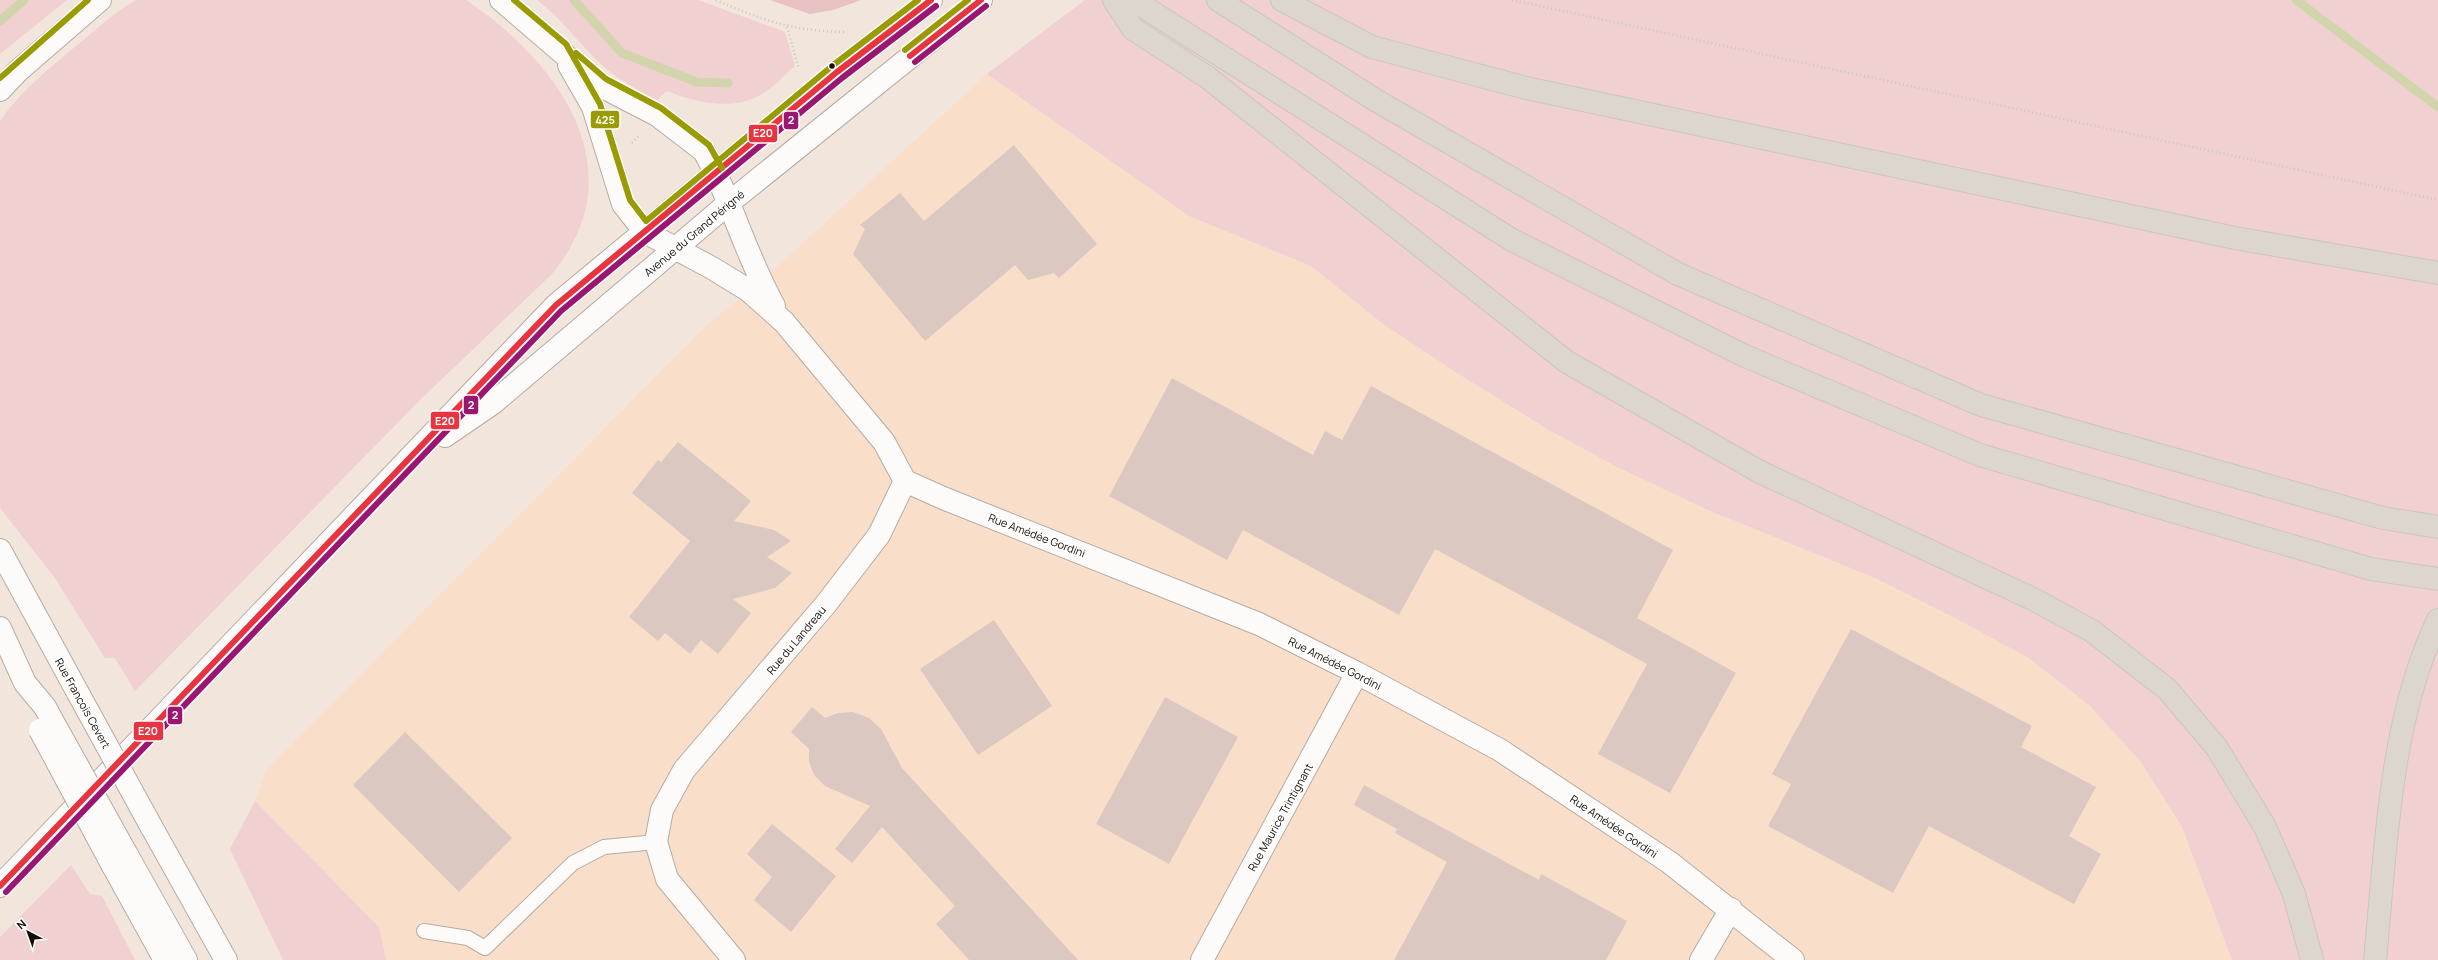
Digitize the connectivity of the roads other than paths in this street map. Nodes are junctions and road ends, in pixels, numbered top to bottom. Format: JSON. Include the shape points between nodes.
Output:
{"nodes":[{"id":1,"x":100,"y":0,"type":"edge"},
{"id":2,"x":501,"y":0,"type":"edge"},
{"id":3,"x":932,"y":0,"type":"edge"},
{"id":4,"x":1114,"y":0,"type":"edge"},
{"id":5,"x":1133,"y":0,"type":"edge"},
{"id":6,"x":1218,"y":0,"type":"edge"},
{"id":7,"x":1282,"y":0,"type":"edge"},
{"id":8,"x":975,"y":4,"type":"edge"},
{"id":9,"x":559,"y":48,"type":"junction"},
{"id":10,"x":0,"y":90,"type":"edge"},
{"id":11,"x":715,"y":172,"type":"junction"},
{"id":12,"x":730,"y":202,"type":"junction"},
{"id":13,"x":645,"y":232,"type":"junction"},
{"id":14,"x":675,"y":248,"type":"junction"},
{"id":15,"x":2438,"y":273,"type":"edge"},
{"id":16,"x":784,"y":322,"type":"junction"},
{"id":17,"x":407,"y":463,"type":"junction"},
{"id":18,"x":905,"y":481,"type":"junction"},
{"id":19,"x":2438,"y":527,"type":"edge"},
{"id":20,"x":0,"y":550,"type":"edge"},
{"id":21,"x":2438,"y":579,"type":"edge"},
{"id":22,"x":2438,"y":620,"type":"edge"},
{"id":23,"x":0,"y":628,"type":"edge"},
{"id":24,"x":1357,"y":673,"type":"junction"},
{"id":25,"x":656,"y":842,"type":"junction"},
{"id":26,"x":119,"y":859,"type":"junction"},
{"id":27,"x":0,"y":886,"type":"edge"},
{"id":28,"x":1731,"y":909,"type":"junction"},
{"id":29,"x":424,"y":931,"type":"dead end"},
{"id":30,"x":485,"y":954,"type":"edge"},
{"id":31,"x":165,"y":960,"type":"edge"},
{"id":32,"x":186,"y":960,"type":"edge"},
{"id":33,"x":226,"y":960,"type":"edge"},
{"id":34,"x":734,"y":960,"type":"edge"},
{"id":35,"x":1202,"y":960,"type":"edge"},
{"id":36,"x":1701,"y":960,"type":"edge"},
{"id":37,"x":1793,"y":960,"type":"edge"},
{"id":38,"x":2312,"y":960,"type":"edge"},
{"id":39,"x":2375,"y":960,"type":"edge"}],
"edges":[{"from":1,"to":10,"type":"street","via":[[18,71]]},
{"from":2,"to":9,"type":"street"},
{"from":3,"to":11,"type":"street","name":"Avenue du Grand Périgné","via":[[837,72]]},
{"from":4,"to":38,"type":"highway","via":[[1133,29],[1207,77],[1567,362],[1760,472],[2033,599],[2092,630],[2160,684],[2217,748],[2266,827],[2294,894]]},
{"from":5,"to":21,"type":"highway","via":[[1512,240],[1745,356],[1980,455],[2371,569]]},
{"from":6,"to":19,"type":"highway","via":[[1377,101],[1678,274],[1981,405],[2383,518]]},
{"from":7,"to":15,"type":"highway","via":[[1372,47],[1526,88],[2235,238]]},
{"from":8,"to":12,"type":"street","name":"Avenue du Grand Périgné"},
{"from":9,"to":11,"type":"street","via":[[602,86],[657,115],[698,146],[704,151]]},
{"from":9,"to":13,"type":"street","via":[[593,107],[623,204]]},
{"from":11,"to":12,"type":"street"},
{"from":11,"to":13,"type":"street","name":"Avenue du Grand Périgné"},
{"from":12,"to":14,"type":"street","name":"Avenue du Grand Périgné"},
{"from":12,"to":16,"type":"street","via":[[760,281]]},
{"from":13,"to":14,"type":"street"},
{"from":13,"to":17,"type":"street","name":"Avenue du Grand Périgné","via":[[556,305]]},
{"from":14,"to":16,"type":"street","via":[[748,290]]},
{"from":14,"to":17,"type":"street","name":"Avenue du Grand Périgné","via":[[493,403]]},
{"from":16,"to":18,"type":"street","via":[[884,442]]},
{"from":17,"to":27,"type":"street","name":"Avenue du Grand Périgné"},
{"from":18,"to":24,"type":"street","name":"Rue Amédée Gordini","via":[[1259,624]]},
{"from":18,"to":25,"type":"street","name":"Rue du Landreau","via":[[879,535],[860,560],[826,604],[684,770],[662,810]]},
{"from":20,"to":33,"type":"street","name":"Rue Francois Cevert","bridge":true},
{"from":22,"to":39,"type":"highway","via":[[2425,646],[2403,727],[2391,800]]},
{"from":23,"to":26,"type":"street","bridge":true,"via":[[25,683],[34,718],[46,725]]},
{"from":24,"to":28,"type":"street","name":"Rue Amédée Gordini","via":[[1500,750],[1669,862]]},
{"from":24,"to":35,"type":"street","name":"Rue Maurice Trintignant"},
{"from":25,"to":30,"type":"lane","via":[[604,847],[573,863]]},
{"from":25,"to":34,"type":"street","name":"Rue du Landreau","via":[[667,879]]},
{"from":26,"to":31,"type":"street"},
{"from":26,"to":32,"type":"street"},
{"from":28,"to":36,"type":"street"},
{"from":28,"to":37,"type":"street","name":"Rue Amédée Gordini"},
{"from":29,"to":30,"type":"lane","via":[[468,938]]}]}
